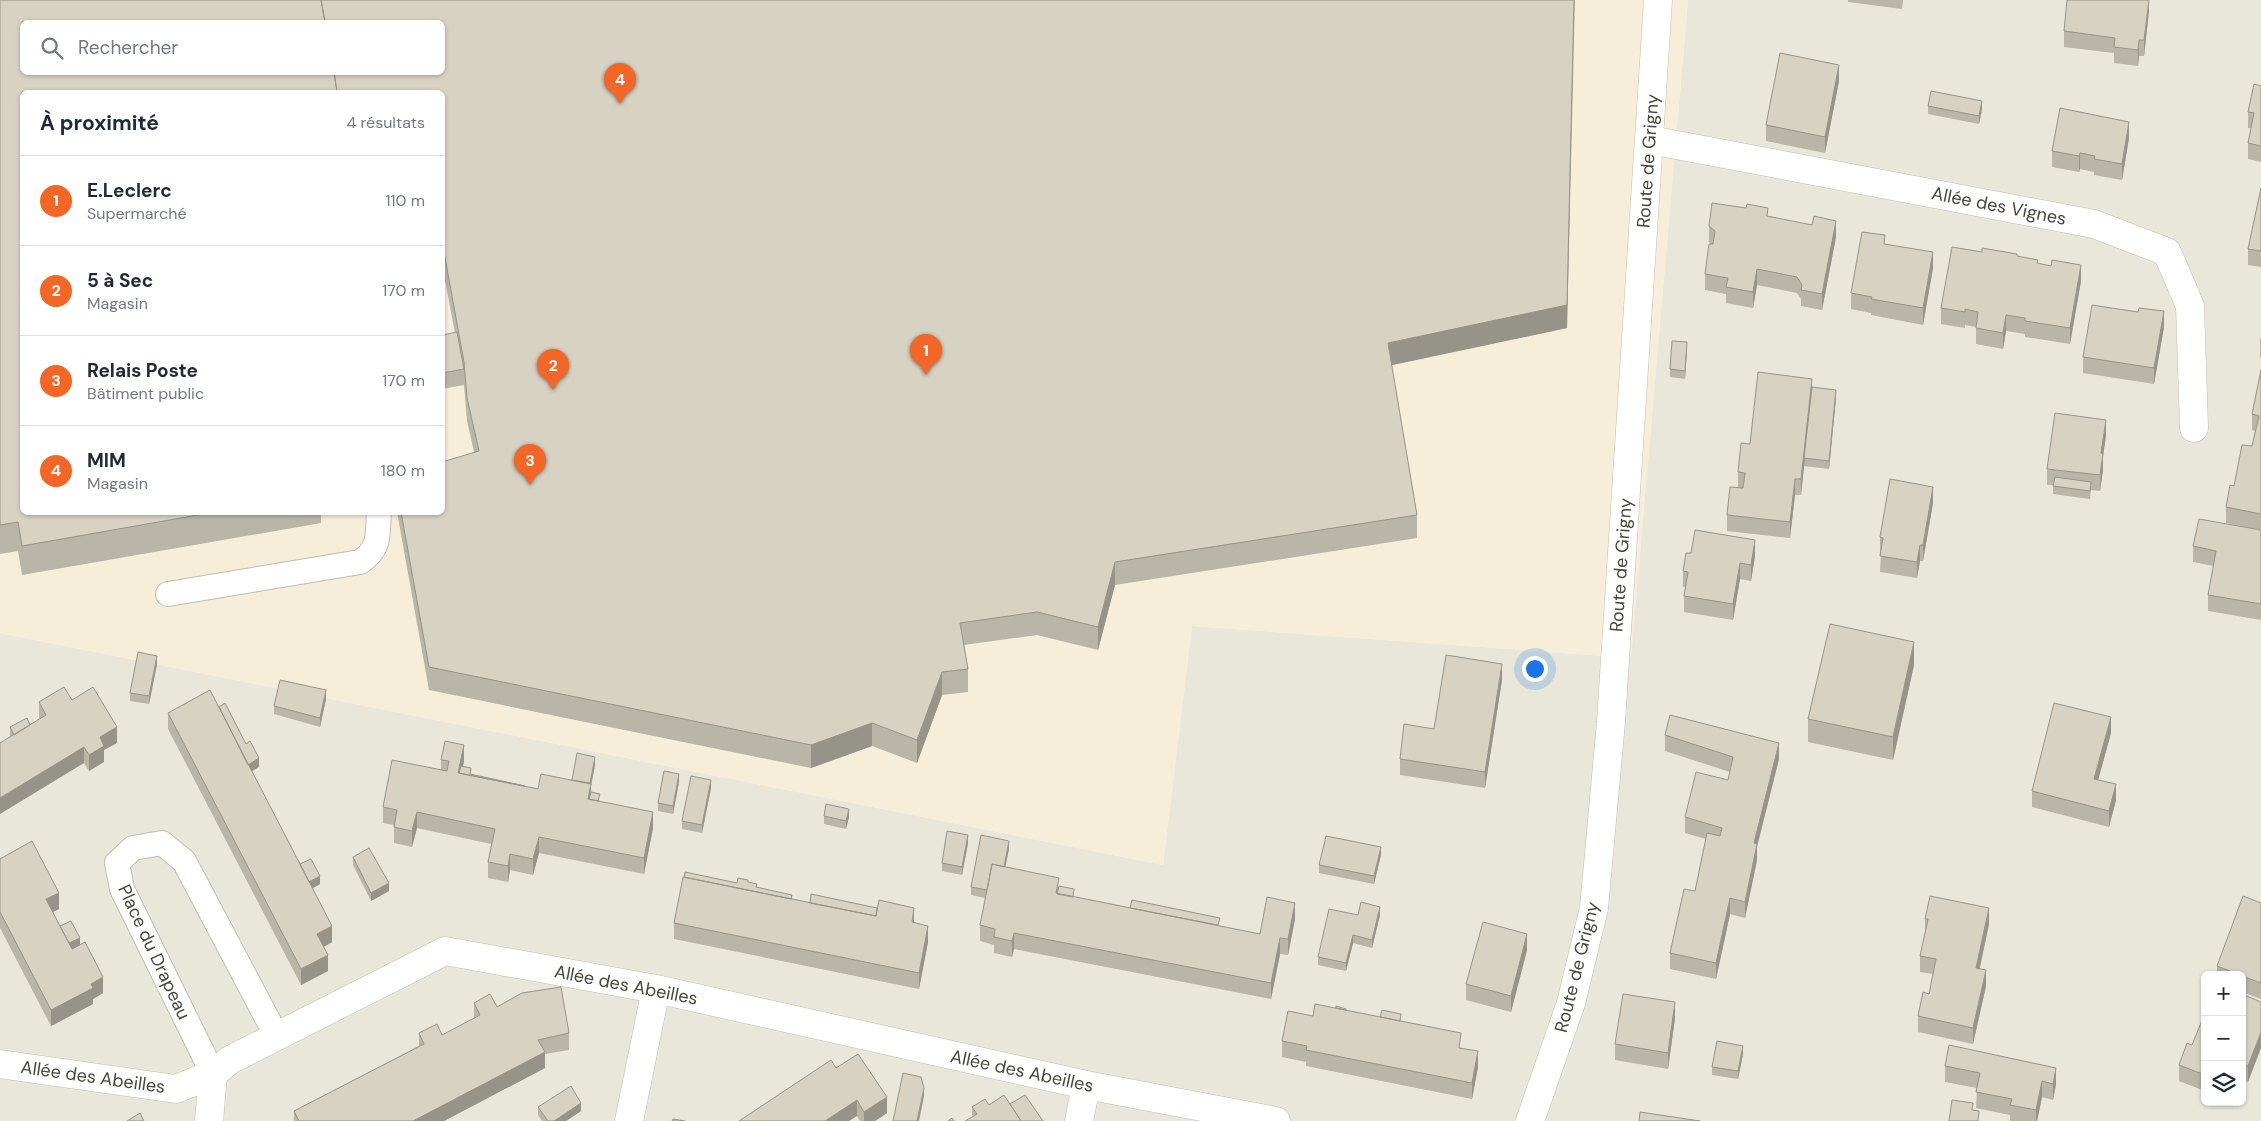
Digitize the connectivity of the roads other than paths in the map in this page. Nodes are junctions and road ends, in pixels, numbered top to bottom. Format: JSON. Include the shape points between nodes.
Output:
{"nodes":[{"id":1,"x":1658,"y":0,"type":"edge"},
{"id":2,"x":1650,"y":140,"type":"junction"},
{"id":3,"x":2194,"y":428,"type":"dead end"},
{"id":4,"x":378,"y":515,"type":"edge"},
{"id":5,"x":168,"y":594,"type":"dead end"},
{"id":6,"x":656,"y":989,"type":"junction"},
{"id":7,"x":276,"y":1037,"type":"junction"},
{"id":8,"x":0,"y":1064,"type":"edge"},
{"id":9,"x":213,"y":1074,"type":"junction"},
{"id":10,"x":1086,"y":1086,"type":"junction"},
{"id":11,"x":209,"y":1121,"type":"edge"},
{"id":12,"x":630,"y":1121,"type":"edge"},
{"id":13,"x":1079,"y":1121,"type":"edge"},
{"id":14,"x":1276,"y":1121,"type":"edge"},
{"id":15,"x":1530,"y":1121,"type":"edge"}],
"edges":[{"from":1,"to":2,"type":"street","name":"Route de Grigny"},
{"from":2,"to":3,"type":"street","name":"Allée des Vignes","via":[[2094,224],[2167,252],[2190,306]]},
{"from":2,"to":15,"type":"street","name":"Route de Grigny","via":[[1611,722],[1594,908],[1571,1003]]},
{"from":4,"to":5,"type":"lane","via":[[377,541],[372,554],[360,562]]},
{"from":6,"to":7,"type":"street","name":"Allée des Abeilles","via":[[445,951]]},
{"from":6,"to":10,"type":"street","name":"Allée des Abeilles"},
{"from":6,"to":12,"type":"street"},
{"from":7,"to":9,"type":"street","name":"Allée des Abeilles","via":[[230,1060]]},
{"from":7,"to":9,"type":"lane","name":"Place du Drapeau","via":[[184,861],[162,843],[133,848],[117,863],[122,889]]},
{"from":8,"to":9,"type":"street","name":"Allée des Abeilles","via":[[176,1089]]},
{"from":9,"to":11,"type":"street"},
{"from":10,"to":13,"type":"street"},
{"from":10,"to":14,"type":"street","name":"Allée des Abeilles"}]}
